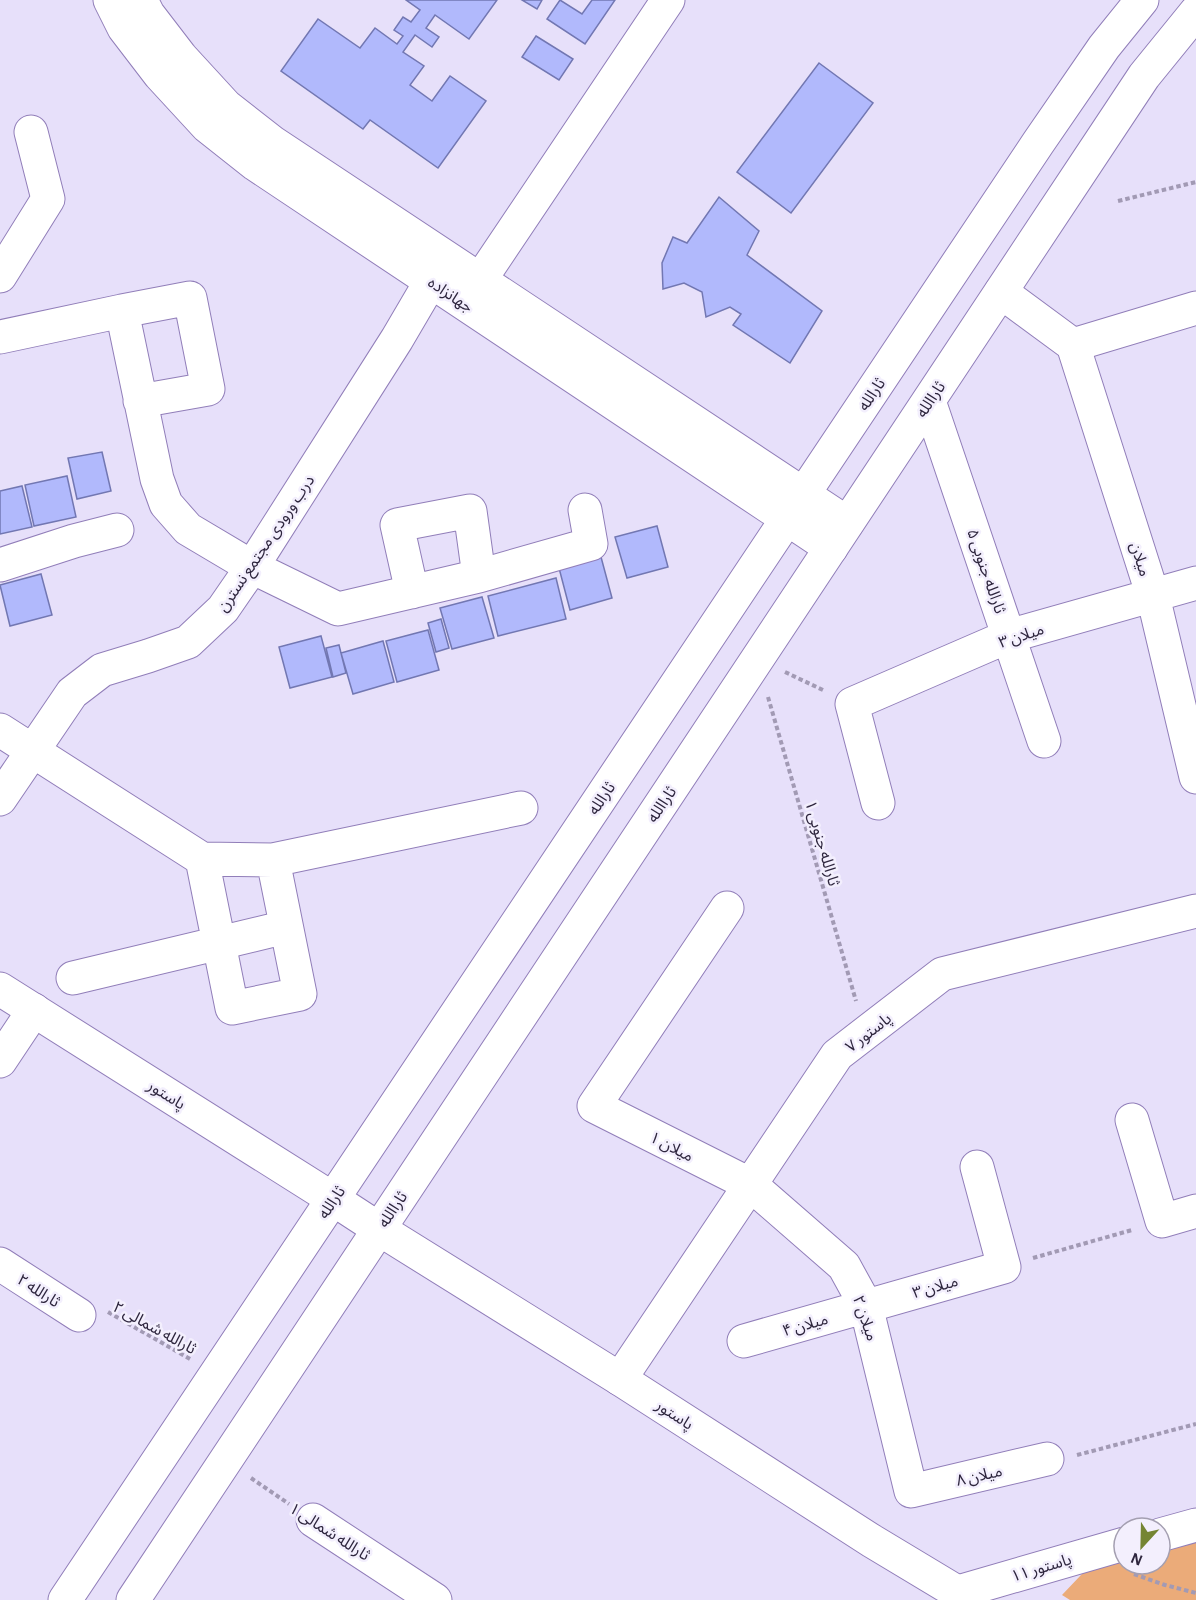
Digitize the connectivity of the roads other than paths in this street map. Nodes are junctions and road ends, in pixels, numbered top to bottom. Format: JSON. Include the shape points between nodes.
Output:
{"nodes":[{"id":1,"x":110,"y":0,"type":"edge"},
{"id":2,"x":141,"y":0,"type":"edge"},
{"id":3,"x":668,"y":0,"type":"edge"},
{"id":4,"x":1142,"y":0,"type":"edge"},
{"id":5,"x":1196,"y":12,"type":"edge"},
{"id":6,"x":31,"y":132,"type":"dead end"},
{"id":7,"x":0,"y":276,"type":"edge"},
{"id":8,"x":431,"y":280,"type":"junction"},
{"id":9,"x":473,"y":292,"type":"junction"},
{"id":10,"x":1001,"y":292,"type":"junction"},
{"id":11,"x":1196,"y":308,"type":"edge"},
{"id":12,"x":122,"y":311,"type":"junction"},
{"id":13,"x":0,"y":337,"type":"edge"},
{"id":14,"x":1073,"y":345,"type":"junction"},
{"id":15,"x":140,"y":401,"type":"junction"},
{"id":16,"x":929,"y":401,"type":"junction"},
{"id":17,"x":796,"y":507,"type":"junction"},
{"id":18,"x":585,"y":510,"type":"dead end"},
{"id":19,"x":117,"y":530,"type":"dead end"},
{"id":20,"x":839,"y":536,"type":"junction"},
{"id":21,"x":0,"y":565,"type":"edge"},
{"id":22,"x":252,"y":567,"type":"junction"},
{"id":23,"x":479,"y":576,"type":"junction"},
{"id":24,"x":1196,"y":583,"type":"edge"},
{"id":25,"x":412,"y":592,"type":"junction"},
{"id":26,"x":1153,"y":596,"type":"junction"},
{"id":27,"x":1009,"y":636,"type":"junction"},
{"id":28,"x":0,"y":730,"type":"edge"},
{"id":29,"x":1044,"y":741,"type":"dead end"},
{"id":30,"x":33,"y":751,"type":"junction"},
{"id":31,"x":1196,"y":777,"type":"edge"},
{"id":32,"x":0,"y":799,"type":"edge"},
{"id":33,"x":878,"y":803,"type":"dead end"},
{"id":34,"x":520,"y":808,"type":"dead end"},
{"id":35,"x":202,"y":859,"type":"junction"},
{"id":36,"x":273,"y":860,"type":"junction"},
{"id":37,"x":728,"y":908,"type":"dead end"},
{"id":38,"x":1196,"y":910,"type":"edge"},
{"id":39,"x":286,"y":927,"type":"junction"},
{"id":40,"x":219,"y":943,"type":"junction"},
{"id":41,"x":73,"y":978,"type":"dead end"},
{"id":42,"x":0,"y":989,"type":"edge"},
{"id":43,"x":34,"y":1010,"type":"junction"},
{"id":44,"x":0,"y":1061,"type":"edge"},
{"id":45,"x":1132,"y":1120,"type":"dead end"},
{"id":46,"x":977,"y":1167,"type":"dead end"},
{"id":47,"x":751,"y":1185,"type":"junction"},
{"id":48,"x":333,"y":1199,"type":"junction"},
{"id":49,"x":1196,"y":1211,"type":"edge"},
{"id":50,"x":379,"y":1229,"type":"junction"},
{"id":51,"x":0,"y":1264,"type":"edge"},
{"id":52,"x":866,"y":1306,"type":"junction"},
{"id":53,"x":79,"y":1315,"type":"road end"},
{"id":54,"x":744,"y":1341,"type":"dead end"},
{"id":55,"x":620,"y":1378,"type":"junction"},
{"id":56,"x":1047,"y":1459,"type":"road end"},
{"id":57,"x":911,"y":1491,"type":"joint"},
{"id":58,"x":313,"y":1520,"type":"road end"},
{"id":59,"x":1196,"y":1525,"type":"edge"},
{"id":60,"x":1172,"y":1532,"type":"edge"},
{"id":61,"x":1112,"y":1547,"type":"edge"},
{"id":62,"x":964,"y":1596,"type":"edge"},
{"id":63,"x":65,"y":1600,"type":"edge"},
{"id":64,"x":132,"y":1600,"type":"edge"},
{"id":65,"x":435,"y":1600,"type":"edge"}],
"edges":[{"from":1,"to":8,"type":"street","name":"جهانزاده","via":[[124,28],[160,75],[207,126],[255,164]]},
{"from":2,"to":9,"type":"street","name":"جهانزاده","via":[[181,57],[226,106]]},
{"from":3,"to":9,"type":"street"},
{"from":4,"to":17,"type":"street","name":"ثارالله","via":[[1051,124]]},
{"from":5,"to":10,"type":"street","name":"ثاراالله","via":[[1144,76]]},
{"from":6,"to":7,"type":"street","via":[[48,200]]},
{"from":8,"to":9,"type":"street","name":"جهانزاده"},
{"from":8,"to":22,"type":"street","name":"درب ورودی مجتمع نسترن"},
{"from":9,"to":17,"type":"street","name":"جهانزاده"},
{"from":10,"to":14,"type":"street"},
{"from":10,"to":16,"type":"street","name":"ثاراالله"},
{"from":11,"to":14,"type":"street"},
{"from":12,"to":13,"type":"street"},
{"from":12,"to":15,"type":"street"},
{"from":12,"to":15,"type":"street","via":[[190,298],[208,388]]},
{"from":14,"to":26,"type":"street","name":"میلان"},
{"from":15,"to":22,"type":"street","via":[[165,504],[188,529]]},
{"from":16,"to":20,"type":"street","name":"ثاراالله"},
{"from":16,"to":27,"type":"street","name":"ثارالله جنوبی ۵"},
{"from":17,"to":20,"type":"street","name":"جهانزاده"},
{"from":17,"to":48,"type":"street","name":"ثارالله"},
{"from":18,"to":23,"type":"street","via":[[591,544]]},
{"from":19,"to":21,"type":"street"},
{"from":20,"to":50,"type":"street","name":"ثاراالله"},
{"from":22,"to":25,"type":"street","via":[[338,609]]},
{"from":22,"to":30,"type":"street","name":"درب ورودی مجتمع نسترن","via":[[223,609],[188,642],[102,670],[72,693]]},
{"from":23,"to":25,"type":"street"},
{"from":23,"to":25,"type":"street","via":[[470,511],[397,525]]},
{"from":24,"to":26,"type":"street","name":"میلان ۳"},
{"from":26,"to":27,"type":"street","name":"میلان ۳"},
{"from":26,"to":31,"type":"street","name":"میلان"},
{"from":27,"to":29,"type":"street","name":"ثارالله جنوبی ۵"},
{"from":27,"to":33,"type":"street","name":"میلان ۳","via":[[852,704]]},
{"from":28,"to":30,"type":"street"},
{"from":30,"to":32,"type":"street","name":"درب ورودی مجتمع نسترن"},
{"from":30,"to":35,"type":"street"},
{"from":34,"to":36,"type":"street"},
{"from":35,"to":36,"type":"street"},
{"from":35,"to":40,"type":"street"},
{"from":36,"to":39,"type":"street"},
{"from":37,"to":47,"type":"street","name":"میلان ۱","via":[[594,1106]]},
{"from":38,"to":47,"type":"street","name":"پاستور ۷","via":[[942,974],[837,1055]]},
{"from":39,"to":40,"type":"street"},
{"from":39,"to":40,"type":"street","via":[[300,994],[232,1008]]},
{"from":40,"to":41,"type":"street"},
{"from":42,"to":43,"type":"street","name":"پاستور"},
{"from":43,"to":44,"type":"street"},
{"from":43,"to":48,"type":"street","name":"پاستور"},
{"from":45,"to":49,"type":"street","via":[[1162,1221]]},
{"from":46,"to":52,"type":"street","name":"میلان ۳","via":[[1004,1267]]},
{"from":47,"to":52,"type":"street","name":"میلان ۲","via":[[844,1266]]},
{"from":47,"to":55,"type":"street","name":"پاستور ۷"},
{"from":48,"to":50,"type":"street","name":"پاستور"},
{"from":48,"to":63,"type":"street","name":"ثارالله"},
{"from":50,"to":55,"type":"street","name":"پاستور"},
{"from":50,"to":64,"type":"street","name":"ثاراالله"},
{"from":51,"to":53,"type":"street","name":"ثارالله ۲"},
{"from":52,"to":54,"type":"street","name":"میلان ۴"},
{"from":52,"to":57,"type":"street","name":"میلان ۲"},
{"from":55,"to":62,"type":"street","name":"پاستور"},
{"from":56,"to":57,"type":"street","name":"میلان ۸"},
{"from":58,"to":65,"type":"street","name":"ثارالله شمالی ۱"},
{"from":59,"to":60,"type":"street"},
{"from":61,"to":62,"type":"street","name":"پاستور ۱۱"}]}
